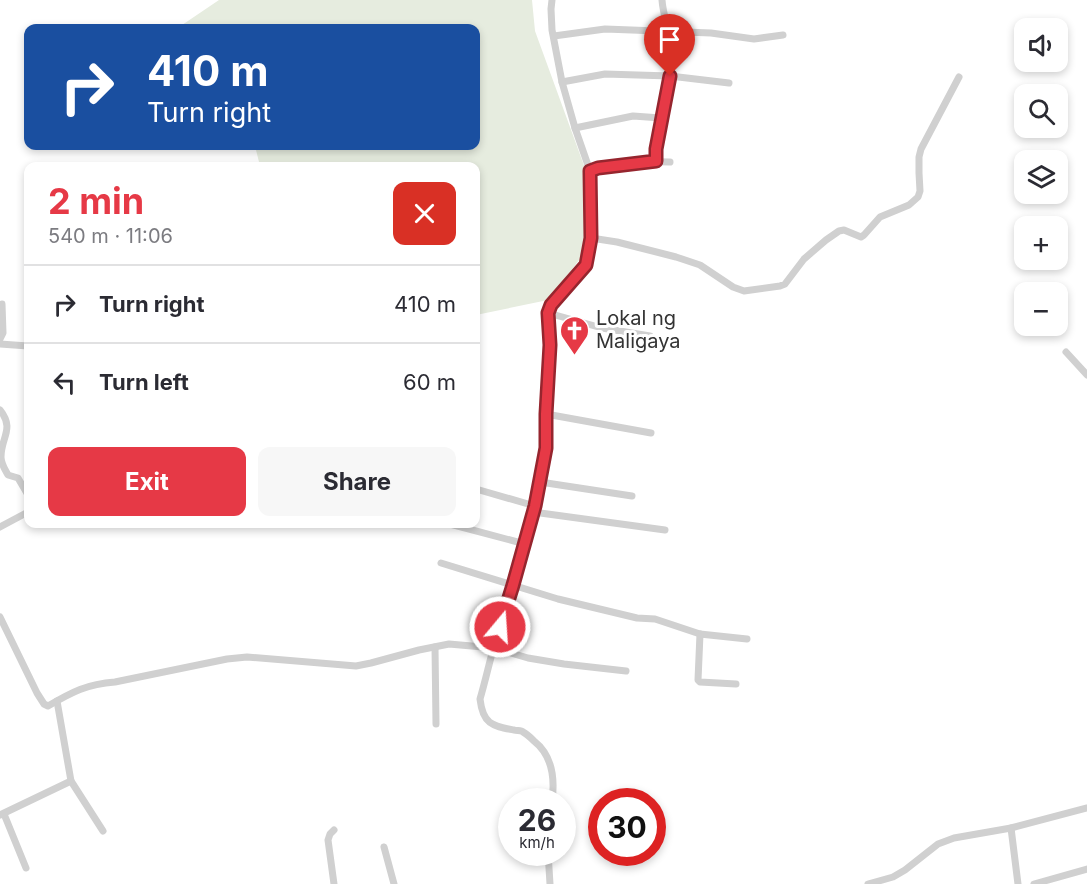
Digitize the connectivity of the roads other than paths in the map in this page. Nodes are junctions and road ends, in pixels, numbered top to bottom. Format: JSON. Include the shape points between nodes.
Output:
{"nodes":[{"id":1,"x":552,"y":0,"type":"edge"},
{"id":2,"x":662,"y":0,"type":"edge"},
{"id":3,"x":668,"y":31,"type":"junction"},
{"id":4,"x":783,"y":35,"type":"dead end"},
{"id":5,"x":554,"y":36,"type":"junction"},
{"id":6,"x":670,"y":76,"type":"junction"},
{"id":7,"x":959,"y":77,"type":"dead end"},
{"id":8,"x":562,"y":82,"type":"junction"},
{"id":9,"x":729,"y":83,"type":"dead end"},
{"id":10,"x":661,"y":118,"type":"junction"},
{"id":11,"x":574,"y":128,"type":"junction"},
{"id":12,"x":656,"y":161,"type":"junction"},
{"id":13,"x":670,"y":162,"type":"dead end"},
{"id":14,"x":590,"y":171,"type":"junction"},
{"id":15,"x":591,"y":238,"type":"junction"},
{"id":16,"x":2,"y":304,"type":"dead end"},
{"id":17,"x":548,"y":313,"type":"junction"},
{"id":18,"x":650,"y":336,"type":"dead end"},
{"id":19,"x":0,"y":339,"type":"edge"},
{"id":20,"x":0,"y":344,"type":"edge"},
{"id":21,"x":24,"y":346,"type":"edge"},
{"id":22,"x":1066,"y":352,"type":"dead end"},
{"id":23,"x":1087,"y":375,"type":"edge"},
{"id":24,"x":0,"y":410,"type":"edge"},
{"id":25,"x":546,"y":414,"type":"junction"},
{"id":26,"x":651,"y":433,"type":"dead end"},
{"id":27,"x":540,"y":482,"type":"junction"},
{"id":28,"x":24,"y":488,"type":"edge"},
{"id":29,"x":480,"y":490,"type":"edge"},
{"id":30,"x":632,"y":496,"type":"dead end"},
{"id":31,"x":534,"y":509,"type":"junction"},
{"id":32,"x":24,"y":514,"type":"edge"},
{"id":33,"x":0,"y":527,"type":"edge"},
{"id":34,"x":465,"y":528,"type":"edge"},
{"id":35,"x":666,"y":530,"type":"dead end"},
{"id":36,"x":525,"y":544,"type":"junction"},
{"id":37,"x":441,"y":563,"type":"dead end"},
{"id":38,"x":513,"y":585,"type":"junction"},
{"id":39,"x":0,"y":618,"type":"edge"},
{"id":40,"x":700,"y":634,"type":"junction"},
{"id":41,"x":747,"y":639,"type":"dead end"},
{"id":42,"x":435,"y":647,"type":"junction"},
{"id":43,"x":494,"y":648,"type":"junction"},
{"id":44,"x":626,"y":671,"type":"dead end"},
{"id":45,"x":736,"y":684,"type":"dead end"},
{"id":46,"x":57,"y":701,"type":"junction"},
{"id":47,"x":436,"y":724,"type":"dead end"},
{"id":48,"x":71,"y":781,"type":"junction"},
{"id":49,"x":553,"y":788,"type":"edge"},
{"id":50,"x":1087,"y":808,"type":"edge"},
{"id":51,"x":2,"y":814,"type":"edge"},
{"id":52,"x":1011,"y":828,"type":"junction"},
{"id":53,"x":334,"y":830,"type":"dead end"},
{"id":54,"x":103,"y":831,"type":"dead end"},
{"id":55,"x":384,"y":847,"type":"dead end"},
{"id":56,"x":549,"y":866,"type":"edge"},
{"id":57,"x":26,"y":868,"type":"dead end"},
{"id":58,"x":1087,"y":869,"type":"edge"},
{"id":59,"x":334,"y":884,"type":"edge"},
{"id":60,"x":394,"y":884,"type":"edge"},
{"id":61,"x":550,"y":884,"type":"edge"},
{"id":62,"x":868,"y":884,"type":"edge"},
{"id":63,"x":1018,"y":884,"type":"edge"},
{"id":64,"x":1034,"y":884,"type":"edge"}],
"edges":[{"from":1,"to":5,"type":"street"},
{"from":2,"to":3,"type":"street"},
{"from":3,"to":4,"type":"street","via":[[754,39]]},
{"from":3,"to":5,"type":"street","via":[[605,29]]},
{"from":3,"to":6,"type":"street"},
{"from":5,"to":8,"type":"street"},
{"from":6,"to":8,"type":"street","via":[[605,74]]},
{"from":6,"to":9,"type":"street"},
{"from":6,"to":10,"type":"street"},
{"from":7,"to":15,"type":"street","via":[[921,149],[920,191],[915,201],[880,217],[861,237],[839,231],[804,258],[785,284],[744,291],[700,265]]},
{"from":8,"to":11,"type":"street"},
{"from":10,"to":11,"type":"street","via":[[633,116]]},
{"from":10,"to":12,"type":"street"},
{"from":11,"to":14,"type":"street"},
{"from":12,"to":13,"type":"street"},
{"from":12,"to":14,"type":"street"},
{"from":14,"to":15,"type":"street"},
{"from":15,"to":17,"type":"street","via":[[586,265]]},
{"from":16,"to":19,"type":"street"},
{"from":17,"to":18,"type":"street"},
{"from":17,"to":25,"type":"street"},
{"from":20,"to":21,"type":"street"},
{"from":22,"to":23,"type":"street"},
{"from":24,"to":28,"type":"street","via":[[8,429],[1,454],[3,467]]},
{"from":25,"to":26,"type":"street"},
{"from":25,"to":27,"type":"street"},
{"from":27,"to":30,"type":"street"},
{"from":27,"to":31,"type":"street"},
{"from":29,"to":31,"type":"street"},
{"from":31,"to":35,"type":"street"},
{"from":31,"to":36,"type":"street"},
{"from":32,"to":33,"type":"street"},
{"from":34,"to":36,"type":"street"},
{"from":36,"to":38,"type":"street"},
{"from":37,"to":38,"type":"street"},
{"from":38,"to":40,"type":"street","via":[[637,618],[672,623]]},
{"from":38,"to":43,"type":"street"},
{"from":39,"to":46,"type":"street","via":[[44,704]]},
{"from":40,"to":41,"type":"street"},
{"from":40,"to":45,"type":"street","via":[[698,680]]},
{"from":42,"to":43,"type":"street"},
{"from":42,"to":46,"type":"street","via":[[356,666],[248,657],[227,659],[98,683]]},
{"from":42,"to":47,"type":"street"},
{"from":43,"to":44,"type":"street","via":[[528,658]]},
{"from":43,"to":49,"type":"street","via":[[480,699],[487,720],[492,726],[523,732],[540,746],[548,756]]},
{"from":46,"to":48,"type":"street"},
{"from":48,"to":51,"type":"street"},
{"from":48,"to":54,"type":"street"},
{"from":50,"to":52,"type":"street"},
{"from":51,"to":57,"type":"street"},
{"from":52,"to":62,"type":"street","via":[[938,844],[893,877]]},
{"from":52,"to":63,"type":"street"},
{"from":53,"to":59,"type":"street","via":[[328,840]]},
{"from":55,"to":60,"type":"street"},
{"from":56,"to":61,"type":"street"},
{"from":58,"to":64,"type":"street"}]}
